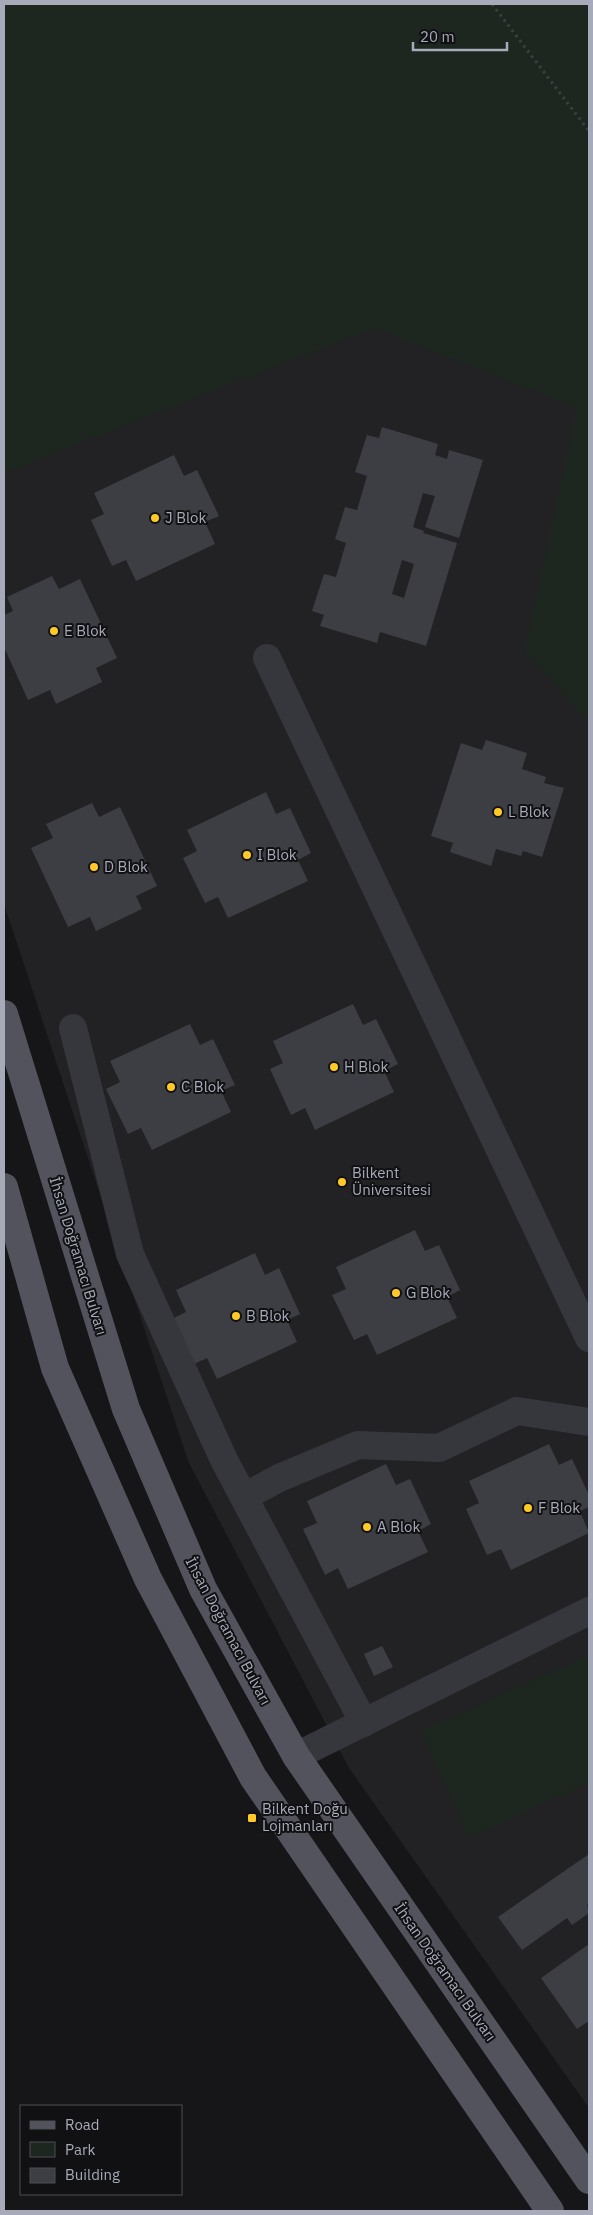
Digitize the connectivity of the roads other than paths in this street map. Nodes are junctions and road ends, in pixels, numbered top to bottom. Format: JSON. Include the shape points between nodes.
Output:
{"nodes":[{"id":1,"x":266,"y":658,"type":"dead end"},
{"id":2,"x":4,"y":1014,"type":"edge"},
{"id":3,"x":73,"y":1028,"type":"dead end"},
{"id":4,"x":4,"y":1187,"type":"edge"},
{"id":5,"x":589,"y":1338,"type":"edge"},
{"id":6,"x":589,"y":1422,"type":"edge"},
{"id":7,"x":244,"y":1497,"type":"junction"},
{"id":8,"x":589,"y":1611,"type":"edge"},
{"id":9,"x":364,"y":1723,"type":"junction"},
{"id":10,"x":296,"y":1756,"type":"junction"},
{"id":11,"x":589,"y":2180,"type":"edge"},
{"id":12,"x":550,"y":2211,"type":"edge"}],
"edges":[{"from":1,"to":5,"type":"lane"},
{"from":2,"to":10,"type":"main road","name":"İhsan Doğramacı Bulvarı","via":[[126,1409],[203,1589]]},
{"from":3,"to":7,"type":"lane","via":[[130,1254]]},
{"from":4,"to":12,"type":"main road","via":[[55,1368],[148,1579],[252,1778]]},
{"from":6,"to":7,"type":"lane","via":[[518,1411],[439,1448],[358,1445],[279,1478]]},
{"from":7,"to":9,"type":"lane"},
{"from":8,"to":9,"type":"lane"},
{"from":9,"to":10,"type":"lane"},
{"from":10,"to":11,"type":"main road","name":"İhsan Doğramacı Bulvarı"}]}
